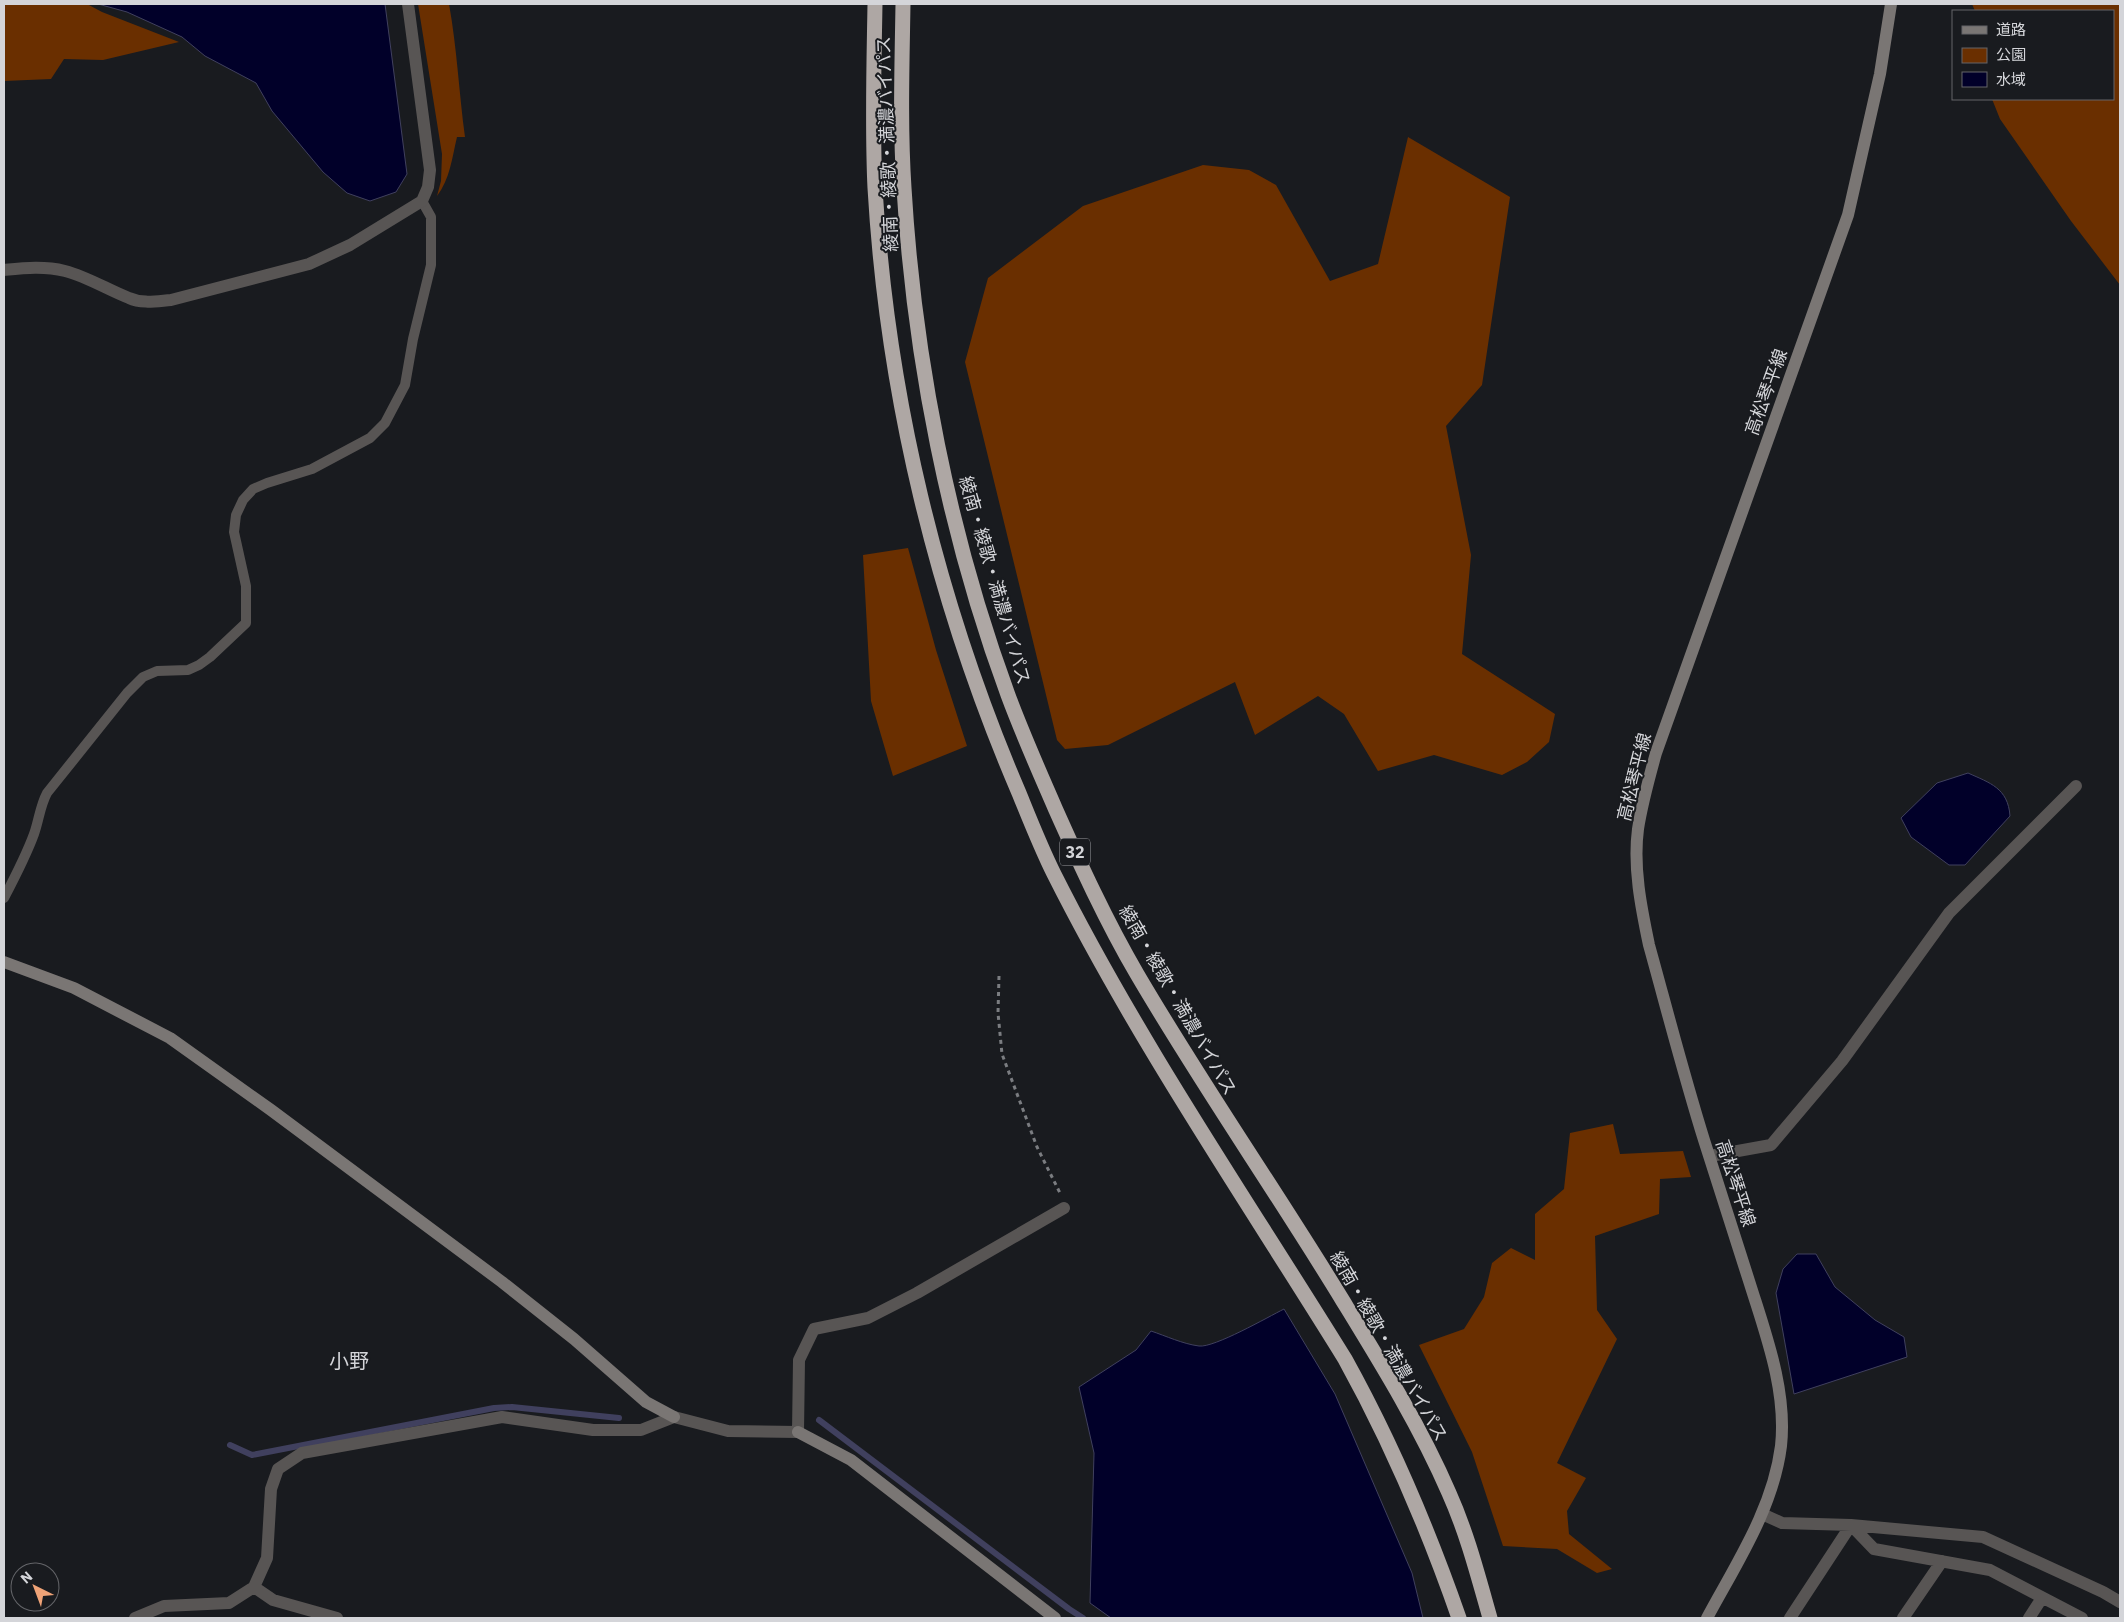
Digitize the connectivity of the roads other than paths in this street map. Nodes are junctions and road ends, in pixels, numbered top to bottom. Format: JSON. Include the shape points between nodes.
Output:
{"nodes":[{"id":1,"x":408,"y":4,"type":"edge"},
{"id":2,"x":875,"y":4,"type":"edge"},
{"id":3,"x":903,"y":4,"type":"edge"},
{"id":4,"x":1891,"y":4,"type":"edge"},
{"id":5,"x":422,"y":201,"type":"junction"},
{"id":6,"x":4,"y":270,"type":"edge"},
{"id":7,"x":2076,"y":786,"type":"dead end"},
{"id":8,"x":4,"y":898,"type":"edge"},
{"id":9,"x":4,"y":962,"type":"edge"},
{"id":10,"x":1710,"y":1156,"type":"junction"},
{"id":11,"x":1064,"y":1208,"type":"road end"},
{"id":12,"x":674,"y":1417,"type":"junction"},
{"id":13,"x":798,"y":1432,"type":"junction"},
{"id":14,"x":1762,"y":1514,"type":"junction"},
{"id":15,"x":1851,"y":1525,"type":"junction"},
{"id":16,"x":1942,"y":1561,"type":"junction"},
{"id":17,"x":254,"y":1587,"type":"junction"},
{"id":18,"x":2042,"y":1598,"type":"junction"},
{"id":19,"x":2120,"y":1602,"type":"edge"},
{"id":20,"x":135,"y":1618,"type":"edge"},
{"id":21,"x":337,"y":1618,"type":"edge"},
{"id":22,"x":1055,"y":1618,"type":"edge"},
{"id":23,"x":1459,"y":1618,"type":"edge"},
{"id":24,"x":1490,"y":1618,"type":"edge"},
{"id":25,"x":1707,"y":1618,"type":"edge"},
{"id":26,"x":1790,"y":1618,"type":"edge"},
{"id":27,"x":1904,"y":1618,"type":"edge"},
{"id":28,"x":2028,"y":1618,"type":"edge"},
{"id":29,"x":2082,"y":1618,"type":"edge"}],
"edges":[{"from":1,"to":5,"type":"street","via":[[430,170]]},
{"from":2,"to":23,"type":"highway","name":"綾南・綾歌・満濃バイパス","number":"32","via":[[875,188],[897,378],[935,555],[980,698],[1052,870],[1108,977],[1372,1407],[1422,1520]]},
{"from":3,"to":24,"type":"highway","name":"綾南・綾歌・満濃バイパス","number":"32","via":[[901,100],[904,188],[925,375],[963,550],[1008,695],[1078,861],[1134,968],[1189,1060],[1322,1266],[1421,1435],[1460,1520]]},
{"from":4,"to":10,"type":"main road","name":"高松琴平線","via":[[1880,74],[1848,215],[1656,753],[1638,831],[1637,872],[1648,945]]},
{"from":5,"to":6,"type":"street","via":[[350,246],[309,264],[171,300],[149,302],[130,299],[68,272],[44,267]]},
{"from":5,"to":8,"type":"lane","via":[[431,217],[432,264],[404,385],[385,423],[370,438],[312,469],[267,483],[243,500],[236,515],[234,532],[246,586],[246,623],[200,665],[188,670],[157,671],[144,677],[127,693],[47,793],[35,833]]},
{"from":7,"to":10,"type":"street","via":[[1949,913],[1842,1061],[1771,1145]]},
{"from":9,"to":12,"type":"main road","via":[[74,988],[170,1038],[502,1282],[646,1402]]},
{"from":10,"to":14,"type":"main road","name":"高松琴平線","via":[[1776,1376],[1781,1445],[1774,1481]]},
{"from":11,"to":13,"type":"street","via":[[868,1318],[814,1329],[798,1360]]},
{"from":12,"to":13,"type":"street","via":[[728,1431]]},
{"from":12,"to":17,"type":"street","via":[[641,1430],[593,1430],[502,1417],[302,1454],[278,1469],[271,1489],[267,1558]]},
{"from":13,"to":22,"type":"main road","via":[[851,1460]]},
{"from":14,"to":15,"type":"street","via":[[1782,1523]]},
{"from":14,"to":25,"type":"main road","name":"高松琴平線"},
{"from":15,"to":16,"type":"street","via":[[1874,1548]]},
{"from":15,"to":19,"type":"street","via":[[1983,1537]]},
{"from":15,"to":26,"type":"street"},
{"from":16,"to":18,"type":"street","via":[[1990,1570]]},
{"from":16,"to":27,"type":"street"},
{"from":17,"to":20,"type":"street","via":[[229,1603],[164,1606]]},
{"from":17,"to":21,"type":"street","via":[[273,1600]]},
{"from":18,"to":28,"type":"street"},
{"from":18,"to":29,"type":"street"}]}
